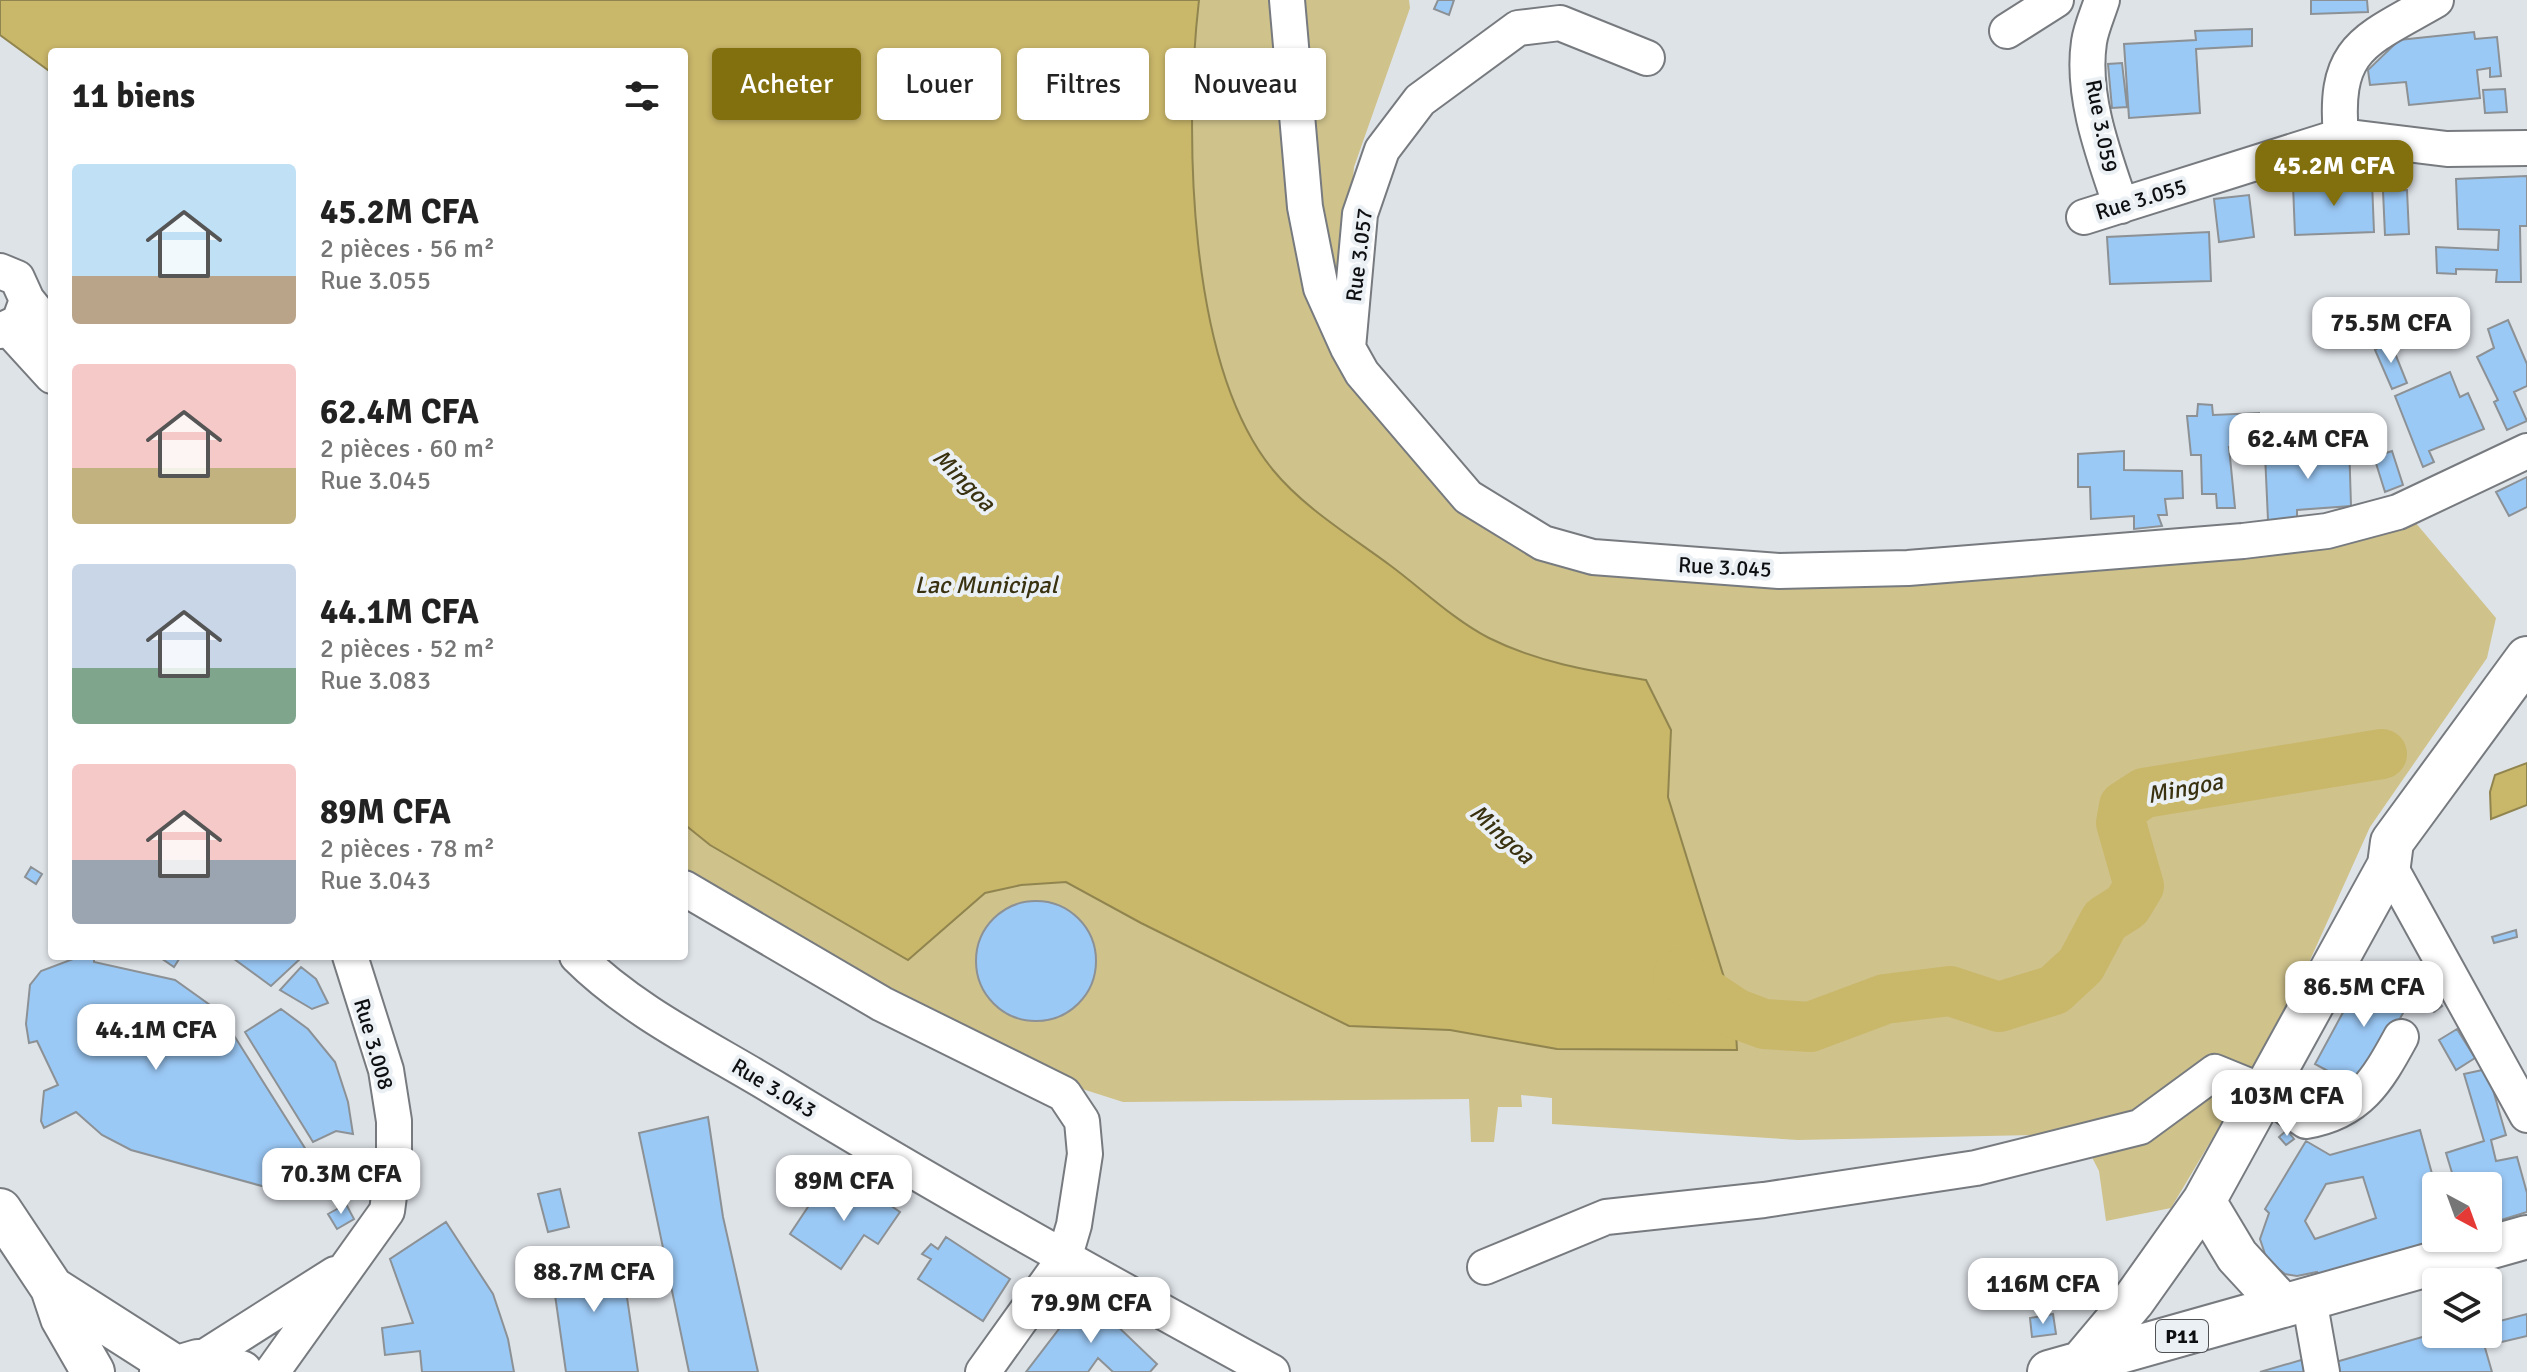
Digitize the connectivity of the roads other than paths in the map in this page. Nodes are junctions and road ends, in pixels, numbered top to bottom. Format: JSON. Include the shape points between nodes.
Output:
{"nodes":[{"id":1,"x":1287,"y":0,"type":"edge"},
{"id":2,"x":2056,"y":0,"type":"edge"},
{"id":3,"x":2102,"y":0,"type":"edge"},
{"id":4,"x":2436,"y":0,"type":"edge"},
{"id":5,"x":2007,"y":31,"type":"dead end"},
{"id":6,"x":1647,"y":58,"type":"dead end"},
{"id":7,"x":2341,"y":136,"type":"junction"},
{"id":8,"x":2527,"y":148,"type":"edge"},
{"id":9,"x":2121,"y":206,"type":"junction"},
{"id":10,"x":2084,"y":217,"type":"dead end"},
{"id":11,"x":9,"y":276,"type":"edge"},
{"id":12,"x":48,"y":326,"type":"edge"},
{"id":13,"x":5,"y":330,"type":"edge"},
{"id":14,"x":1348,"y":348,"type":"junction"},
{"id":15,"x":48,"y":372,"type":"edge"},
{"id":16,"x":2527,"y":451,"type":"edge"},
{"id":17,"x":2525,"y":660,"type":"edge"},
{"id":18,"x":2389,"y":865,"type":"junction"},
{"id":19,"x":688,"y":890,"type":"edge"},
{"id":20,"x":351,"y":960,"type":"edge"},
{"id":21,"x":582,"y":960,"type":"edge"},
{"id":22,"x":2401,"y":1037,"type":"dead end"},
{"id":23,"x":2264,"y":1092,"type":"junction"},
{"id":24,"x":2527,"y":1115,"type":"edge"},
{"id":25,"x":2204,"y":1201,"type":"junction"},
{"id":26,"x":0,"y":1210,"type":"edge"},
{"id":27,"x":2527,"y":1237,"type":"edge"},
{"id":28,"x":1064,"y":1259,"type":"junction"},
{"id":29,"x":349,"y":1265,"type":"junction"},
{"id":30,"x":1485,"y":1267,"type":"dead end"},
{"id":31,"x":52,"y":1288,"type":"junction"},
{"id":32,"x":2296,"y":1302,"type":"junction"},
{"id":33,"x":178,"y":1366,"type":"edge"},
{"id":34,"x":2070,"y":1369,"type":"edge"},
{"id":35,"x":93,"y":1372,"type":"edge"},
{"id":36,"x":241,"y":1372,"type":"edge"},
{"id":37,"x":272,"y":1372,"type":"edge"},
{"id":38,"x":983,"y":1372,"type":"edge"},
{"id":39,"x":1272,"y":1372,"type":"edge"},
{"id":40,"x":2322,"y":1372,"type":"edge"}],
"edges":[{"from":1,"to":14,"type":"street","name":"Rue 3.045","via":[[1305,207],[1321,288]]},
{"from":2,"to":5,"type":"street"},
{"from":3,"to":9,"type":"street","name":"Rue 3.059","via":[[2089,43],[2092,98]]},
{"from":4,"to":7,"type":"street","via":[[2381,32],[2344,69],[2337,97]]},
{"from":6,"to":14,"type":"street","name":"Rue 3.057","via":[[1560,23],[1518,28],[1420,100],[1382,150],[1360,214]]},
{"from":7,"to":8,"type":"street","name":"Rue 3.055","via":[[2447,149]]},
{"from":7,"to":9,"type":"street","name":"Rue 3.055"},
{"from":9,"to":10,"type":"street","name":"Rue 3.055"},
{"from":11,"to":12,"type":"street"},
{"from":11,"to":13,"type":"street","via":[[26,312]]},
{"from":13,"to":15,"type":"street"},
{"from":14,"to":16,"type":"street","name":"Rue 3.045","via":[[1362,373],[1468,497],[1543,543],[1593,557],[1670,564],[1779,571],[1908,568],[2327,531],[2398,512]]},
{"from":17,"to":18,"type":"main road","via":[[2392,842]]},
{"from":18,"to":23,"type":"main road"},
{"from":18,"to":24,"type":"street"},
{"from":19,"to":28,"type":"street","via":[[882,1004],[1064,1094],[1082,1121],[1085,1154]]},
{"from":20,"to":29,"type":"street","name":"Rue 3.008","via":[[386,1070],[394,1158],[387,1211]]},
{"from":21,"to":28,"type":"street","name":"Rue 3.043","via":[[625,997]]},
{"from":22,"to":23,"type":"street","via":[[2362,1096],[2330,1117],[2306,1121]]},
{"from":23,"to":25,"type":"main road"},
{"from":23,"to":30,"type":"street","via":[[2215,1072],[2140,1127],[1976,1168],[1606,1217]]},
{"from":25,"to":32,"type":"main road","via":[[2237,1256]]},
{"from":25,"to":34,"type":"main road","via":[[2133,1301]]},
{"from":26,"to":31,"type":"main road"},
{"from":27,"to":32,"type":"main road","number":"P11"},
{"from":28,"to":38,"type":"street"},
{"from":28,"to":39,"type":"street","name":"Rue 3.043"},
{"from":29,"to":33,"type":"street"},
{"from":29,"to":37,"type":"street","name":"Rue 3.008"},
{"from":31,"to":33,"type":"main road"},
{"from":31,"to":35,"type":"main road","via":[[62,1318]]},
{"from":32,"to":34,"type":"main road","number":"P11"},
{"from":32,"to":40,"type":"street"},
{"from":33,"to":36,"type":"main road"}]}
